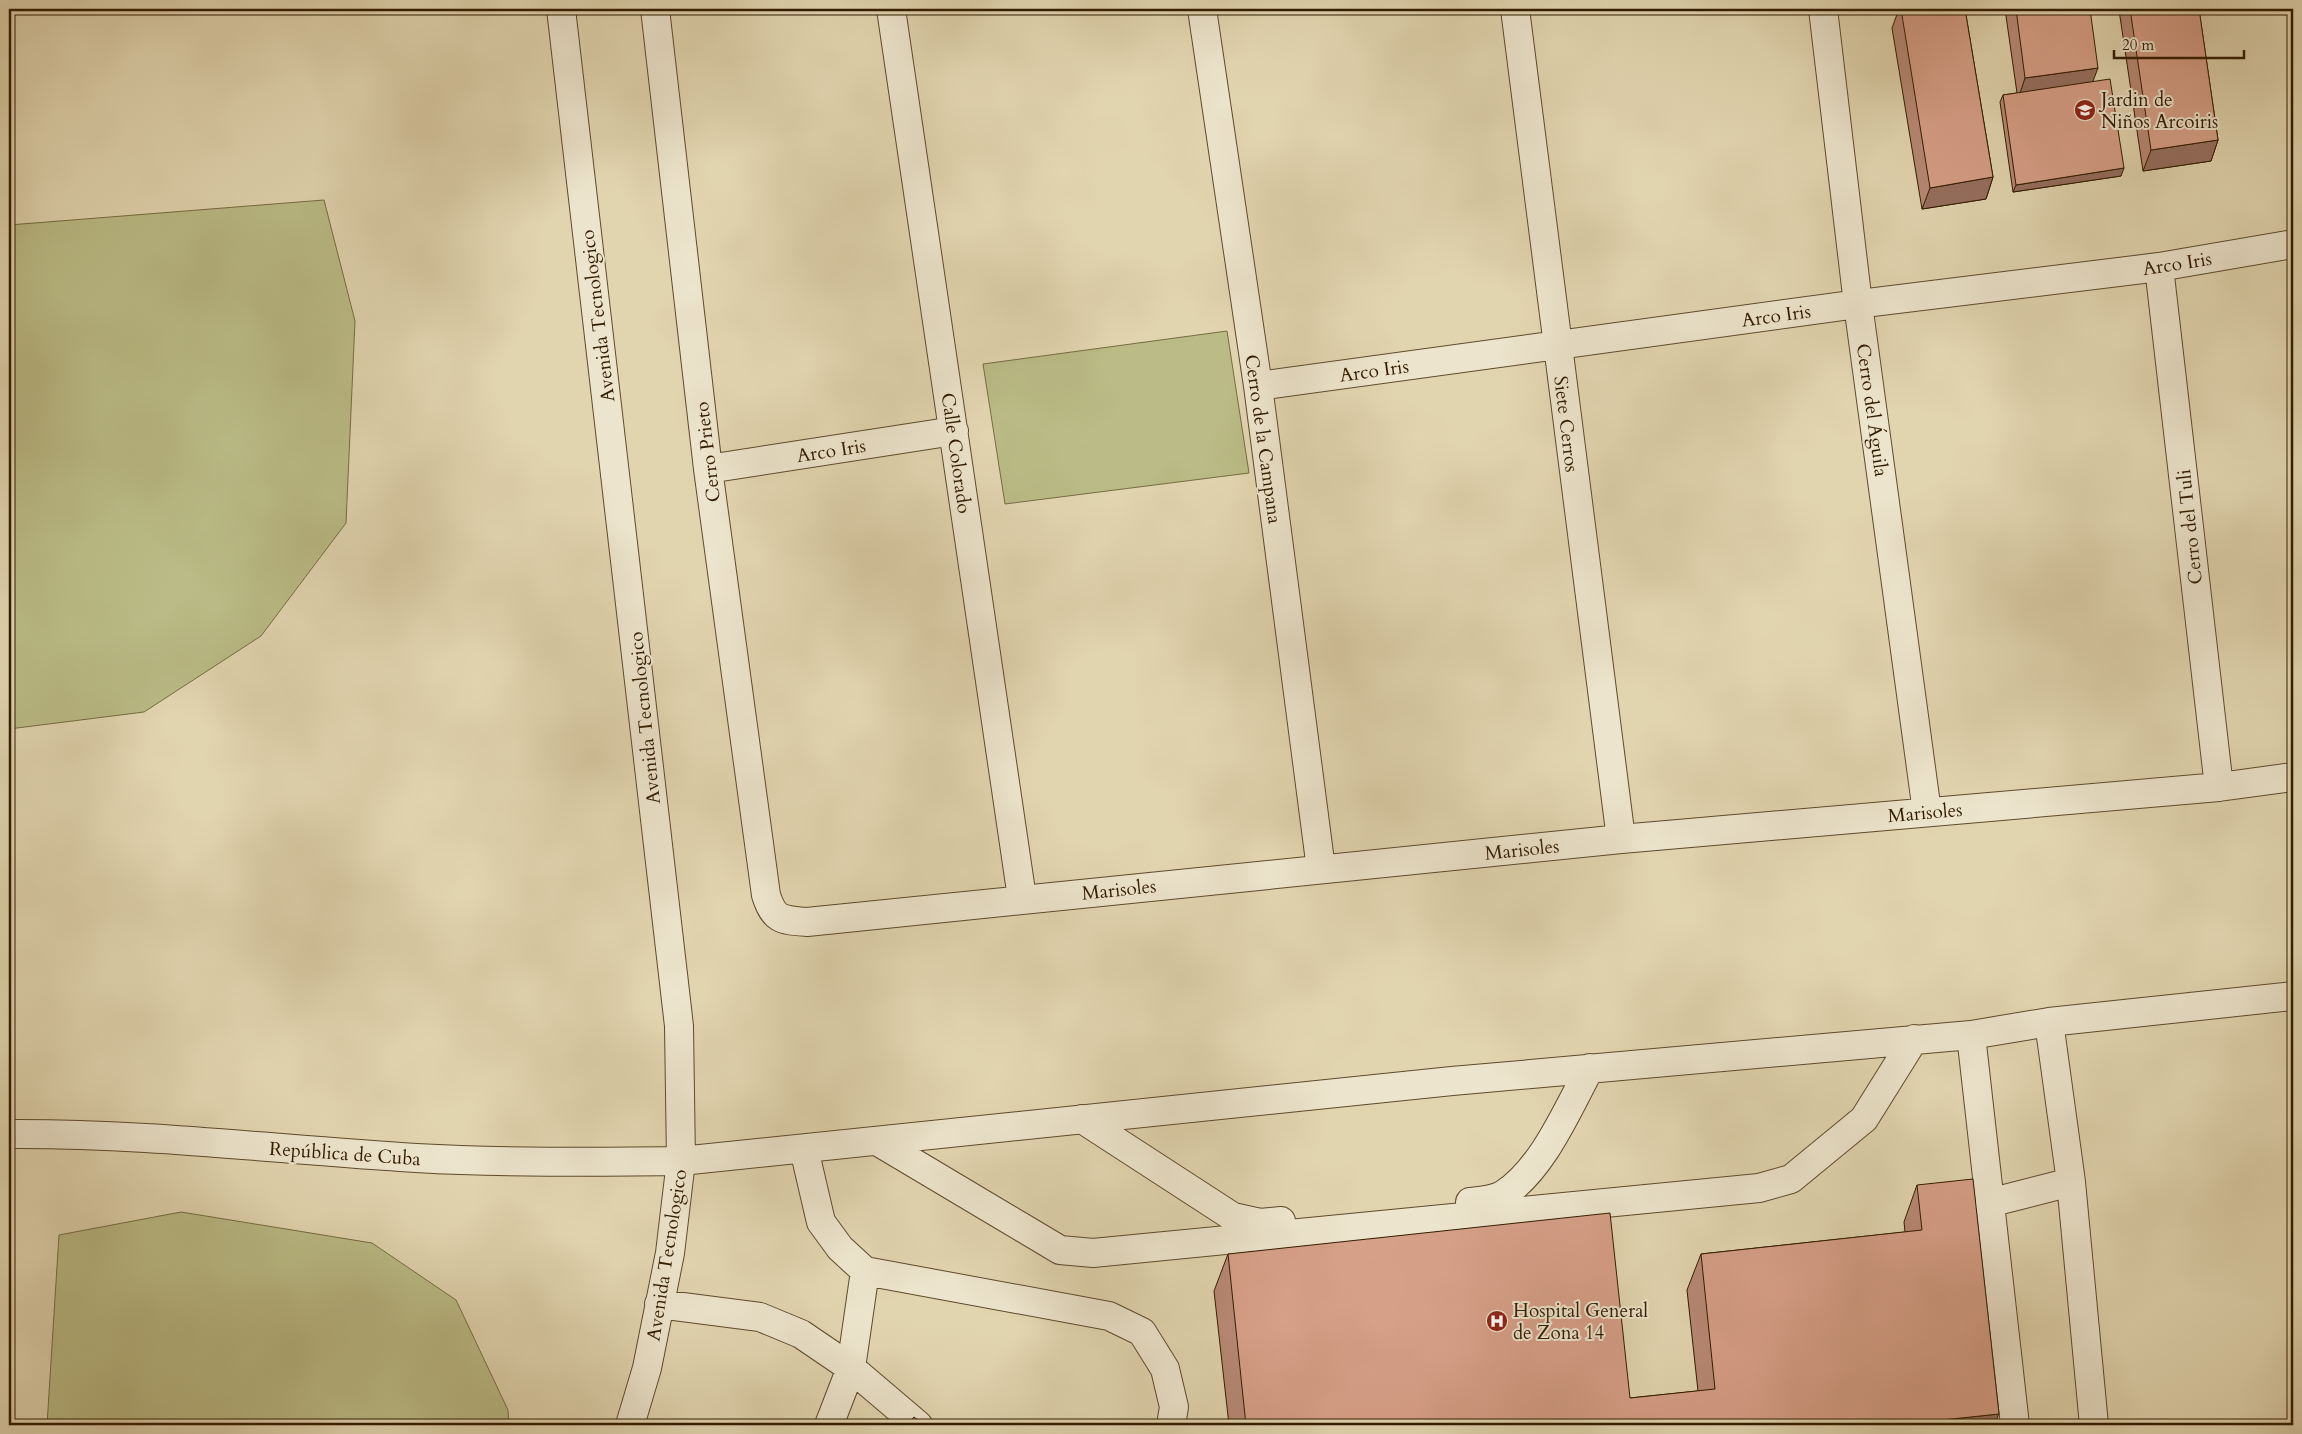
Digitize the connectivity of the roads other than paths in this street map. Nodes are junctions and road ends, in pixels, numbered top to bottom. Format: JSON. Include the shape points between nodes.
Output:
{"nodes":[{"id":1,"x":561,"y":9,"type":"edge"},
{"id":2,"x":655,"y":9,"type":"edge"},
{"id":3,"x":891,"y":9,"type":"edge"},
{"id":4,"x":1202,"y":9,"type":"edge"},
{"id":5,"x":1515,"y":9,"type":"edge"},
{"id":6,"x":1823,"y":9,"type":"edge"},
{"id":7,"x":2293,"y":244,"type":"edge"},
{"id":8,"x":2159,"y":267,"type":"junction"},
{"id":9,"x":1858,"y":304,"type":"junction"},
{"id":10,"x":1557,"y":345,"type":"junction"},
{"id":11,"x":1258,"y":386,"type":"junction"},
{"id":12,"x":954,"y":430,"type":"junction"},
{"id":13,"x":708,"y":469,"type":"junction"},
{"id":14,"x":2293,"y":777,"type":"edge"},
{"id":15,"x":2218,"y":787,"type":"junction"},
{"id":16,"x":1927,"y":812,"type":"junction"},
{"id":17,"x":1621,"y":839,"type":"junction"},
{"id":18,"x":1320,"y":869,"type":"junction"},
{"id":19,"x":766,"y":895,"type":"joint"},
{"id":20,"x":1022,"y":898,"type":"junction"},
{"id":21,"x":2293,"y":996,"type":"edge"},
{"id":22,"x":2049,"y":1022,"type":"junction"},
{"id":23,"x":1970,"y":1035,"type":"junction"},
{"id":24,"x":1914,"y":1040,"type":"junction"},
{"id":25,"x":1590,"y":1068,"type":"junction"},
{"id":26,"x":1082,"y":1119,"type":"junction"},
{"id":27,"x":9,"y":1134,"type":"edge"},
{"id":28,"x":877,"y":1141,"type":"junction"},
{"id":29,"x":804,"y":1149,"type":"junction"},
{"id":30,"x":681,"y":1162,"type":"junction"},
{"id":31,"x":2071,"y":1182,"type":"junction"},
{"id":32,"x":1989,"y":1203,"type":"junction"},
{"id":33,"x":865,"y":1271,"type":"junction"},
{"id":34,"x":659,"y":1304,"type":"junction"},
{"id":35,"x":851,"y":1368,"type":"junction"},
{"id":36,"x":630,"y":1425,"type":"edge"},
{"id":37,"x":829,"y":1425,"type":"edge"},
{"id":38,"x":918,"y":1425,"type":"edge"},
{"id":39,"x":1171,"y":1425,"type":"edge"},
{"id":40,"x":2015,"y":1425,"type":"edge"},
{"id":41,"x":2094,"y":1425,"type":"edge"}],
"edges":[{"from":1,"to":30,"type":"street","name":"Avenida Tecnologico","via":[[679,1026]]},
{"from":2,"to":13,"type":"street","name":"Cerro Prieto"},
{"from":3,"to":12,"type":"street","name":"Calle Colorado"},
{"from":4,"to":11,"type":"street","name":"Cerro de la Campana"},
{"from":5,"to":10,"type":"street","name":"Siete Cerros"},
{"from":6,"to":9,"type":"street","name":"Cerro del Águila"},
{"from":7,"to":8,"type":"street","name":"Arco Iris"},
{"from":8,"to":9,"type":"street","name":"Arco Iris"},
{"from":8,"to":15,"type":"street","name":"Cerro del Tuli"},
{"from":9,"to":10,"type":"street","name":"Arco Iris"},
{"from":9,"to":16,"type":"street","name":"Cerro del Águila"},
{"from":10,"to":11,"type":"street","name":"Arco Iris"},
{"from":10,"to":17,"type":"street","name":"Siete Cerros"},
{"from":11,"to":18,"type":"street","name":"Cerro de la Campana"},
{"from":12,"to":13,"type":"street","name":"Arco Iris"},
{"from":12,"to":20,"type":"street","name":"Calle Colorado"},
{"from":13,"to":19,"type":"street","name":"Cerro Prieto"},
{"from":14,"to":15,"type":"street","name":"Marisoles"},
{"from":15,"to":16,"type":"street","name":"Marisoles"},
{"from":16,"to":17,"type":"street","name":"Marisoles"},
{"from":17,"to":18,"type":"street","name":"Marisoles"},
{"from":18,"to":20,"type":"street","name":"Marisoles"},
{"from":19,"to":20,"type":"street","name":"Marisoles","via":[[771,910],[779,918],[807,922]]},
{"from":21,"to":22,"type":"street","name":"República de Cuba"},
{"from":22,"to":23,"type":"street","name":"República de Cuba"},
{"from":22,"to":31,"type":"street"},
{"from":23,"to":24,"type":"street","name":"República de Cuba"},
{"from":23,"to":32,"type":"street"},
{"from":24,"to":25,"type":"street","name":"República de Cuba"},
{"from":24,"to":28,"type":"street","via":[[1864,1119],[1791,1179],[1759,1188],[1093,1253],[1060,1250]]},
{"from":25,"to":26,"type":"street","name":"República de Cuba"},
{"from":25,"to":26,"type":"street","via":[[1540,1158],[1520,1182],[1502,1196],[1310,1218],[1260,1223],[1233,1217]]},
{"from":26,"to":28,"type":"street","name":"República de Cuba"},
{"from":27,"to":30,"type":"street","name":"República de Cuba","via":[[75,1133],[418,1158]]},
{"from":28,"to":29,"type":"street","name":"República de Cuba"},
{"from":29,"to":30,"type":"street","name":"República de Cuba"},
{"from":29,"to":33,"type":"street","via":[[821,1222],[840,1248]]},
{"from":30,"to":34,"type":"street","name":"Avenida Tecnologico","via":[[670,1253]]},
{"from":31,"to":32,"type":"street"},
{"from":31,"to":41,"type":"street"},
{"from":32,"to":40,"type":"street"},
{"from":33,"to":35,"type":"street"},
{"from":33,"to":39,"type":"street","via":[[1109,1316],[1142,1332],[1165,1369],[1174,1407]]},
{"from":34,"to":35,"type":"street","via":[[760,1317],[801,1334]]},
{"from":34,"to":36,"type":"street","name":"Avenida Tecnologico"},
{"from":35,"to":37,"type":"street"},
{"from":35,"to":38,"type":"street"}]}
